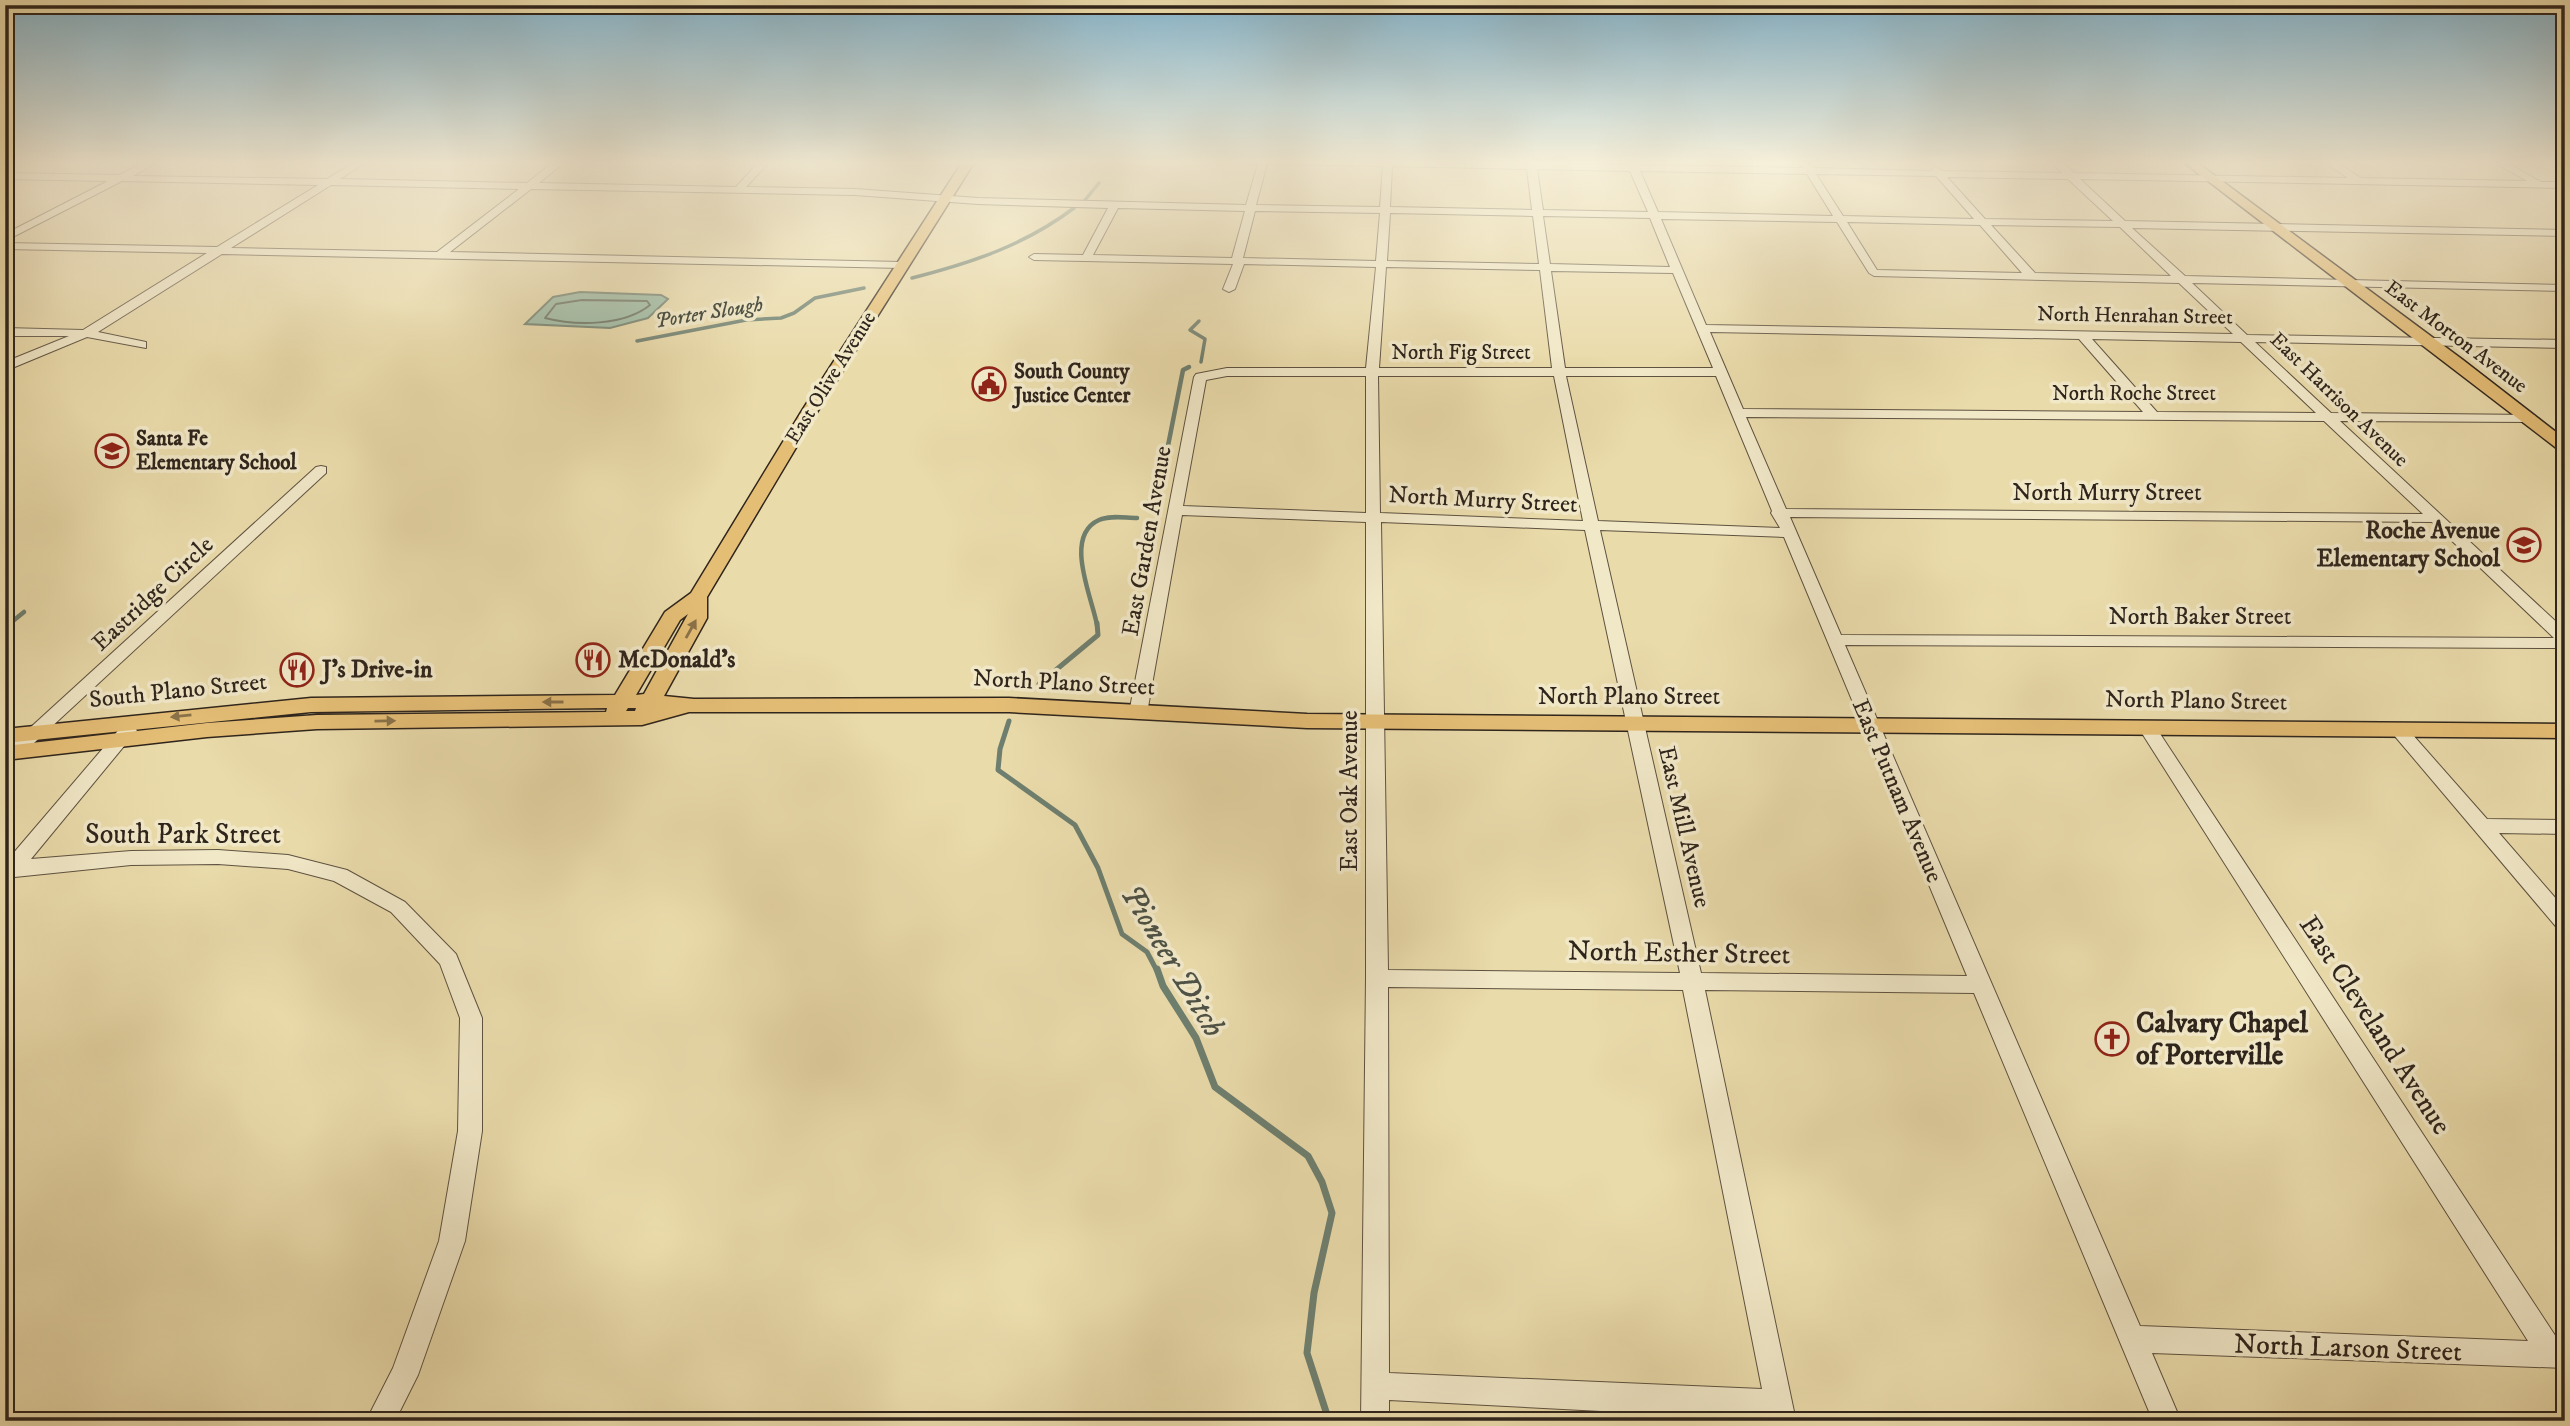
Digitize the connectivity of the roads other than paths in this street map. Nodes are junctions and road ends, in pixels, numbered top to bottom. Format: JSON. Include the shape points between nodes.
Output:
{"nodes":[{"id":1,"x":25,"y":228,"type":"edge"},
{"id":2,"x":239,"y":228,"type":"edge"},
{"id":3,"x":256,"y":228,"type":"edge"},
{"id":4,"x":475,"y":228,"type":"edge"},
{"id":5,"x":926,"y":228,"type":"edge"},
{"id":6,"x":1103,"y":228,"type":"edge"},
{"id":7,"x":1245,"y":228,"type":"edge"},
{"id":8,"x":1383,"y":228,"type":"edge"},
{"id":9,"x":1541,"y":228,"type":"edge"},
{"id":10,"x":1661,"y":228,"type":"edge"},
{"id":11,"x":1845,"y":228,"type":"edge"},
{"id":12,"x":1988,"y":228,"type":"edge"},
{"id":13,"x":2127,"y":228,"type":"edge"},
{"id":14,"x":2259,"y":228,"type":"edge"},
{"id":15,"x":2276,"y":228,"type":"junction"},
{"id":16,"x":2565,"y":233,"type":"edge"},
{"id":17,"x":5,"y":238,"type":"edge"},
{"id":18,"x":5,"y":246,"type":"edge"},
{"id":19,"x":203,"y":250,"type":"junction"},
{"id":20,"x":219,"y":250,"type":"junction"},
{"id":21,"x":440,"y":255,"type":"junction"},
{"id":22,"x":1034,"y":257,"type":"dead end"},
{"id":23,"x":1087,"y":257,"type":"junction"},
{"id":24,"x":1240,"y":261,"type":"junction"},
{"id":25,"x":1382,"y":263,"type":"junction"},
{"id":26,"x":902,"y":264,"type":"junction"},
{"id":27,"x":1547,"y":267,"type":"junction"},
{"id":28,"x":1679,"y":270,"type":"junction"},
{"id":29,"x":2032,"y":277,"type":"junction"},
{"id":30,"x":2185,"y":281,"type":"junction"},
{"id":31,"x":2350,"y":284,"type":"junction"},
{"id":32,"x":2565,"y":288,"type":"edge"},
{"id":33,"x":1229,"y":289,"type":"dead end"},
{"id":34,"x":1704,"y":328,"type":"junction"},
{"id":35,"x":5,"y":332,"type":"edge"},
{"id":36,"x":68,"y":333,"type":"junction"},
{"id":37,"x":87,"y":333,"type":"junction"},
{"id":38,"x":2081,"y":334,"type":"junction"},
{"id":39,"x":2246,"y":337,"type":"junction"},
{"id":40,"x":2428,"y":340,"type":"junction"},
{"id":41,"x":2565,"y":344,"type":"edge"},
{"id":42,"x":142,"y":345,"type":"dead end"},
{"id":43,"x":5,"y":358,"type":"edge"},
{"id":44,"x":5,"y":367,"type":"edge"},
{"id":45,"x":1372,"y":372,"type":"junction"},
{"id":46,"x":1559,"y":372,"type":"junction"},
{"id":47,"x":1722,"y":372,"type":"junction"},
{"id":48,"x":1200,"y":377,"type":"joint"},
{"id":49,"x":1740,"y":413,"type":"junction"},
{"id":50,"x":2153,"y":415,"type":"junction"},
{"id":51,"x":2327,"y":417,"type":"junction"},
{"id":52,"x":2529,"y":418,"type":"junction"},
{"id":53,"x":2565,"y":447,"type":"edge"},
{"id":54,"x":321,"y":470,"type":"dead end"},
{"id":55,"x":1176,"y":510,"type":"junction"},
{"id":56,"x":1779,"y":513,"type":"junction"},
{"id":57,"x":1375,"y":518,"type":"junction"},
{"id":58,"x":2435,"y":518,"type":"junction"},
{"id":59,"x":1591,"y":527,"type":"junction"},
{"id":60,"x":1787,"y":533,"type":"junction"},
{"id":61,"x":698,"y":597,"type":"junction"},
{"id":62,"x":1834,"y":640,"type":"junction"},
{"id":63,"x":2565,"y":641,"type":"edge"},
{"id":64,"x":322,"y":704,"type":"junction"},
{"id":65,"x":616,"y":710,"type":"junction"},
{"id":66,"x":646,"y":710,"type":"junction"},
{"id":67,"x":1138,"y":713,"type":"junction"},
{"id":68,"x":1375,"y":722,"type":"junction"},
{"id":69,"x":1633,"y":723,"type":"junction"},
{"id":70,"x":1868,"y":724,"type":"junction"},
{"id":71,"x":2147,"y":727,"type":"junction"},
{"id":72,"x":128,"y":730,"type":"junction"},
{"id":73,"x":207,"y":730,"type":"junction"},
{"id":74,"x":2399,"y":730,"type":"junction"},
{"id":75,"x":2565,"y":731,"type":"edge"},
{"id":76,"x":35,"y":733,"type":"junction"},
{"id":77,"x":9,"y":747,"type":"edge"},
{"id":78,"x":2483,"y":826,"type":"junction"},
{"id":79,"x":2565,"y":827,"type":"edge"},
{"id":80,"x":10,"y":871,"type":"edge"},
{"id":81,"x":2565,"y":923,"type":"edge"},
{"id":82,"x":1377,"y":978,"type":"junction"},
{"id":83,"x":1693,"y":984,"type":"junction"},
{"id":84,"x":1980,"y":985,"type":"junction"},
{"id":85,"x":2132,"y":1339,"type":"junction"},
{"id":86,"x":2559,"y":1356,"type":"edge"},
{"id":87,"x":1375,"y":1386,"type":"junction"},
{"id":88,"x":1781,"y":1413,"type":"edge"},
{"id":89,"x":380,"y":1421,"type":"edge"},
{"id":90,"x":1375,"y":1421,"type":"edge"},
{"id":91,"x":2167,"y":1421,"type":"edge"}],
"edges":[{"from":1,"to":17,"type":"street"},
{"from":2,"to":19,"type":"street"},
{"from":3,"to":20,"type":"street"},
{"from":4,"to":21,"type":"street"},
{"from":5,"to":26,"type":"main road","name":"East Olive Avenue"},
{"from":6,"to":23,"type":"street"},
{"from":7,"to":24,"type":"street","via":[[1237,257]]},
{"from":8,"to":25,"type":"street","name":"East Oak Avenue"},
{"from":9,"to":27,"type":"street","name":"East Mill Avenue"},
{"from":10,"to":28,"type":"street","name":"East Putnam Avenue"},
{"from":11,"to":29,"type":"street","via":[[1874,273]]},
{"from":12,"to":29,"type":"street"},
{"from":13,"to":30,"type":"street","name":"East Harrison Avenue"},
{"from":14,"to":15,"type":"street"},
{"from":15,"to":16,"type":"street"},
{"from":15,"to":31,"type":"main road","name":"East Morton Avenue"},
{"from":18,"to":19,"type":"street"},
{"from":19,"to":20,"type":"street"},
{"from":19,"to":36,"type":"street"},
{"from":20,"to":21,"type":"street"},
{"from":20,"to":37,"type":"street"},
{"from":21,"to":26,"type":"street"},
{"from":22,"to":23,"type":"street"},
{"from":23,"to":24,"type":"street"},
{"from":24,"to":25,"type":"street"},
{"from":24,"to":33,"type":"street"},
{"from":25,"to":27,"type":"street"},
{"from":25,"to":45,"type":"street","name":"East Oak Avenue"},
{"from":26,"to":61,"type":"main road","name":"East Olive Avenue"},
{"from":27,"to":28,"type":"street"},
{"from":27,"to":46,"type":"street","name":"East Mill Avenue"},
{"from":28,"to":34,"type":"street","name":"East Putnam Avenue"},
{"from":29,"to":30,"type":"street"},
{"from":30,"to":31,"type":"street"},
{"from":30,"to":39,"type":"street","name":"East Harrison Avenue"},
{"from":31,"to":32,"type":"street"},
{"from":31,"to":40,"type":"main road","name":"East Morton Avenue"},
{"from":34,"to":38,"type":"street","name":"North Henrahan Street"},
{"from":34,"to":47,"type":"street","name":"East Putnam Avenue"},
{"from":35,"to":36,"type":"street"},
{"from":36,"to":37,"type":"street"},
{"from":36,"to":43,"type":"street"},
{"from":37,"to":42,"type":"street"},
{"from":37,"to":44,"type":"street"},
{"from":38,"to":39,"type":"street","name":"North Henrahan Street"},
{"from":38,"to":50,"type":"street"},
{"from":39,"to":40,"type":"street","name":"North Henrahan Street"},
{"from":39,"to":51,"type":"street","name":"East Harrison Avenue"},
{"from":40,"to":41,"type":"street","name":"North Henrahan Street"},
{"from":40,"to":52,"type":"main road","name":"East Morton Avenue"},
{"from":45,"to":46,"type":"street","name":"North Fig Street"},
{"from":45,"to":48,"type":"street","name":"North Fig Street","via":[[1227,372]]},
{"from":45,"to":57,"type":"street","name":"East Oak Avenue"},
{"from":46,"to":47,"type":"street","name":"North Fig Street"},
{"from":46,"to":59,"type":"street","name":"East Mill Avenue"},
{"from":47,"to":49,"type":"street","name":"East Putnam Avenue"},
{"from":48,"to":55,"type":"street","name":"East Garden Avenue"},
{"from":49,"to":50,"type":"street","name":"North Roche Street"},
{"from":49,"to":56,"type":"street","name":"East Putnam Avenue"},
{"from":50,"to":51,"type":"street","name":"North Roche Street"},
{"from":51,"to":52,"type":"street","name":"North Roche Street"},
{"from":51,"to":58,"type":"street","name":"East Harrison Avenue"},
{"from":52,"to":53,"type":"main road","name":"East Morton Avenue"},
{"from":54,"to":76,"type":"street","name":"Eastridge Circle"},
{"from":55,"to":57,"type":"street","name":"North Murry Street"},
{"from":55,"to":67,"type":"street","name":"East Garden Avenue"},
{"from":56,"to":58,"type":"street","name":"North Murry Street"},
{"from":56,"to":60,"type":"street","name":"East Putnam Avenue"},
{"from":57,"to":59,"type":"street","name":"North Murry Street"},
{"from":57,"to":68,"type":"street","name":"East Oak Avenue"},
{"from":58,"to":63,"type":"street","name":"East Harrison Avenue"},
{"from":59,"to":60,"type":"street","name":"North Murry Street"},
{"from":59,"to":69,"type":"street","name":"East Mill Avenue"},
{"from":60,"to":62,"type":"street","name":"East Putnam Avenue"},
{"from":61,"to":65,"type":"main road","name":"East Olive Avenue","via":[[672,616]]},
{"from":66,"to":61,"type":"main road","name":"East Olive Avenue","one_way":true,"via":[[697,618]]},
{"from":62,"to":63,"type":"street","name":"North Baker Street"},
{"from":62,"to":70,"type":"street","name":"East Putnam Avenue"},
{"from":65,"to":64,"type":"main road","name":"South Plano Street","one_way":true},
{"from":64,"to":72,"type":"main road","name":"South Plano Street","one_way":true},
{"from":64,"to":73,"type":"main road","via":[[305,713],[229,721]]},
{"from":65,"to":66,"type":"main road","name":"South Plano Street"},
{"from":73,"to":65,"type":"main road","name":"South Plano Street","one_way":true},
{"from":66,"to":67,"type":"main road","name":"North Plano Street","via":[[1009,705]]},
{"from":67,"to":68,"type":"main road","name":"North Plano Street"},
{"from":68,"to":69,"type":"main road","name":"North Plano Street"},
{"from":68,"to":82,"type":"street","name":"East Oak Avenue"},
{"from":69,"to":70,"type":"main road","name":"North Plano Street"},
{"from":69,"to":83,"type":"street","name":"East Mill Avenue"},
{"from":70,"to":71,"type":"main road","name":"North Plano Street"},
{"from":70,"to":84,"type":"street","name":"East Putnam Avenue"},
{"from":71,"to":74,"type":"main road","name":"North Plano Street"},
{"from":71,"to":86,"type":"street","name":"East Cleveland Avenue"},
{"from":72,"to":73,"type":"main road","name":"South Plano Street"},
{"from":72,"to":76,"type":"main road","name":"South Plano Street"},
{"from":72,"to":77,"type":"main road","name":"South Plano Street"},
{"from":72,"to":80,"type":"street","name":"South Park Street"},
{"from":74,"to":75,"type":"main road","name":"North Plano Street"},
{"from":74,"to":78,"type":"street"},
{"from":76,"to":77,"type":"main road","name":"South Plano Street"},
{"from":78,"to":79,"type":"street"},
{"from":78,"to":81,"type":"street"},
{"from":80,"to":89,"type":"street","name":"South Park Street","via":[[131,858],[288,862],[340,875],[398,907],[449,960],[471,1018],[470,1131],[452,1241],[404,1375]]},
{"from":82,"to":83,"type":"street","name":"North Esther Street"},
{"from":82,"to":87,"type":"street","name":"East Oak Avenue"},
{"from":83,"to":84,"type":"street","name":"North Esther Street"},
{"from":83,"to":88,"type":"street","name":"East Mill Avenue"},
{"from":84,"to":85,"type":"street","name":"East Putnam Avenue"},
{"from":85,"to":86,"type":"street","name":"North Larson Street"},
{"from":85,"to":91,"type":"street","name":"East Putnam Avenue"},
{"from":87,"to":88,"type":"street"},
{"from":87,"to":90,"type":"street","name":"East Oak Avenue"}]}
